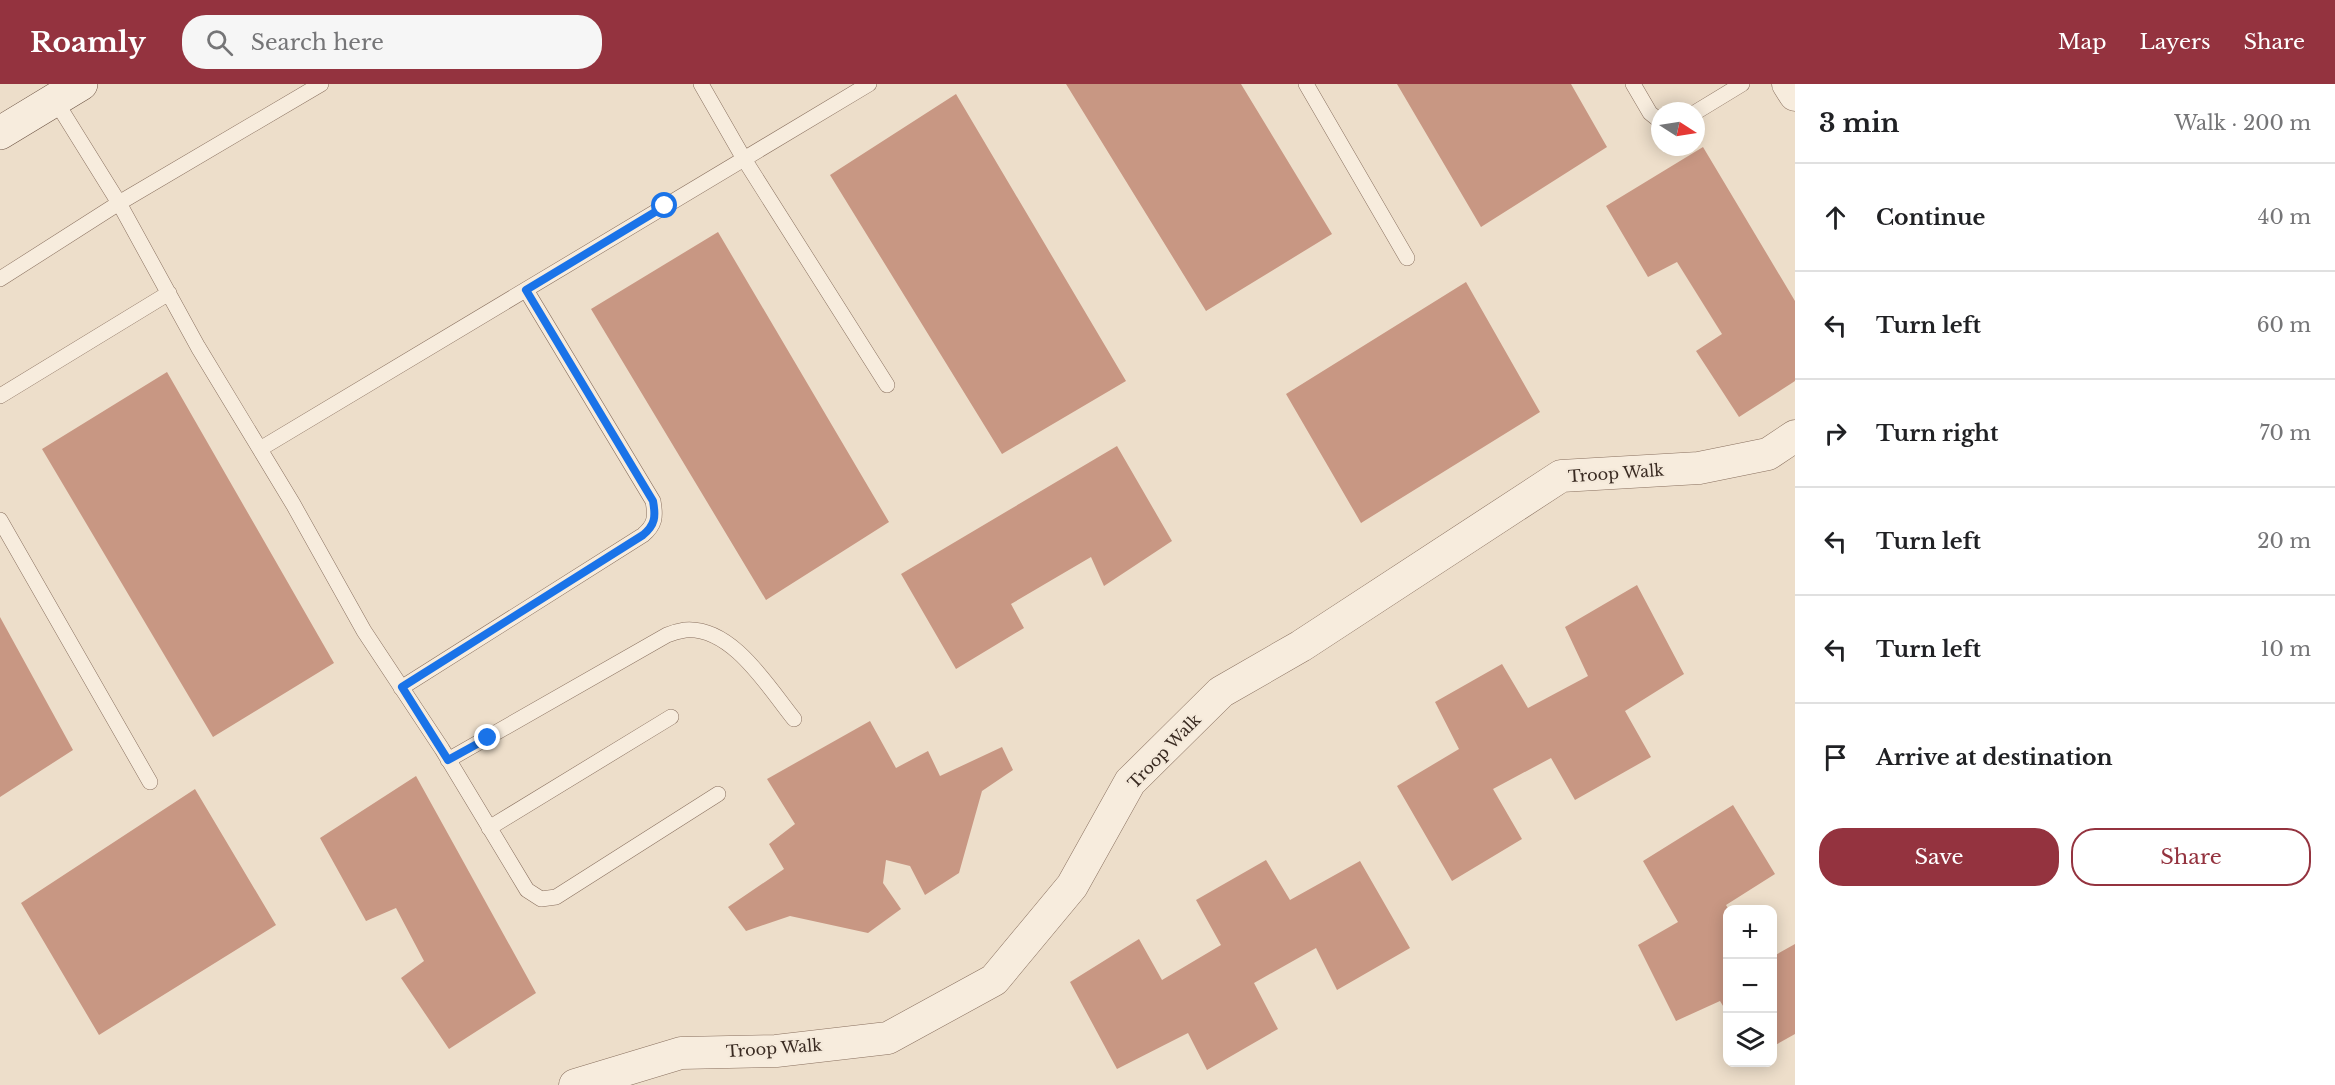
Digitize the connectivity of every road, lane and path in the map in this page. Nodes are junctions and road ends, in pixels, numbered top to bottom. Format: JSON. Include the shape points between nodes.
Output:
{"nodes":[{"id":1,"x":321,"y":84,"type":"edge"},
{"id":2,"x":701,"y":84,"type":"edge"},
{"id":3,"x":869,"y":84,"type":"edge"},
{"id":4,"x":1306,"y":84,"type":"edge"},
{"id":5,"x":1633,"y":84,"type":"edge"},
{"id":6,"x":1742,"y":84,"type":"edge"},
{"id":7,"x":1788,"y":84,"type":"edge"},
{"id":8,"x":68,"y":92,"type":"edge"},
{"id":9,"x":1795,"y":95,"type":"edge"},
{"id":10,"x":1705,"y":107,"type":"edge"},
{"id":11,"x":1651,"y":114,"type":"edge"},
{"id":12,"x":0,"y":133,"type":"edge"},
{"id":13,"x":744,"y":159,"type":"junction"},
{"id":14,"x":120,"y":203,"type":"junction"},
{"id":15,"x":1407,"y":258,"type":"dead end"},
{"id":16,"x":0,"y":279,"type":"edge"},
{"id":17,"x":526,"y":290,"type":"junction"},
{"id":18,"x":169,"y":293,"type":"junction"},
{"id":19,"x":887,"y":385,"type":"dead end"},
{"id":20,"x":0,"y":396,"type":"edge"},
{"id":21,"x":1795,"y":436,"type":"edge"},
{"id":22,"x":260,"y":449,"type":"junction"},
{"id":23,"x":0,"y":520,"type":"edge"},
{"id":24,"x":402,"y":687,"type":"junction"},
{"id":25,"x":671,"y":717,"type":"dead end"},
{"id":26,"x":794,"y":719,"type":"dead end"},
{"id":27,"x":448,"y":760,"type":"junction"},
{"id":28,"x":150,"y":783,"type":"dead end"},
{"id":29,"x":718,"y":794,"type":"dead end"},
{"id":30,"x":489,"y":828,"type":"junction"},
{"id":31,"x":575,"y":1085,"type":"edge"}],
"edges":[{"from":1,"to":14,"type":"lane"},
{"from":2,"to":13,"type":"lane"},
{"from":3,"to":13,"type":"lane"},
{"from":4,"to":15,"type":"lane"},
{"from":5,"to":11,"type":"lane"},
{"from":6,"to":10,"type":"lane"},
{"from":7,"to":9,"type":"street"},
{"from":8,"to":12,"type":"street"},
{"from":8,"to":14,"type":"lane"},
{"from":13,"to":17,"type":"lane"},
{"from":13,"to":19,"type":"lane"},
{"from":14,"to":16,"type":"lane"},
{"from":14,"to":18,"type":"lane"},
{"from":17,"to":22,"type":"lane"},
{"from":17,"to":24,"type":"lane","via":[[653,501],[653,526]]},
{"from":18,"to":20,"type":"lane"},
{"from":18,"to":22,"type":"lane"},
{"from":21,"to":31,"type":"street","name":"Troop Walk","via":[[1767,454],[1699,468],[1561,476],[1301,646],[1221,692],[1130,782],[1072,886],[994,980],[888,1038],[776,1051],[681,1053]]},
{"from":22,"to":24,"type":"lane","via":[[364,631]]},
{"from":23,"to":28,"type":"lane"},
{"from":24,"to":27,"type":"lane"},
{"from":25,"to":30,"type":"lane"},
{"from":26,"to":27,"type":"lane","via":[[740,653],[703,631],[684,630],[667,635]]},
{"from":27,"to":30,"type":"lane"},
{"from":29,"to":30,"type":"lane","via":[[556,897],[541,899],[527,890]]}]}
